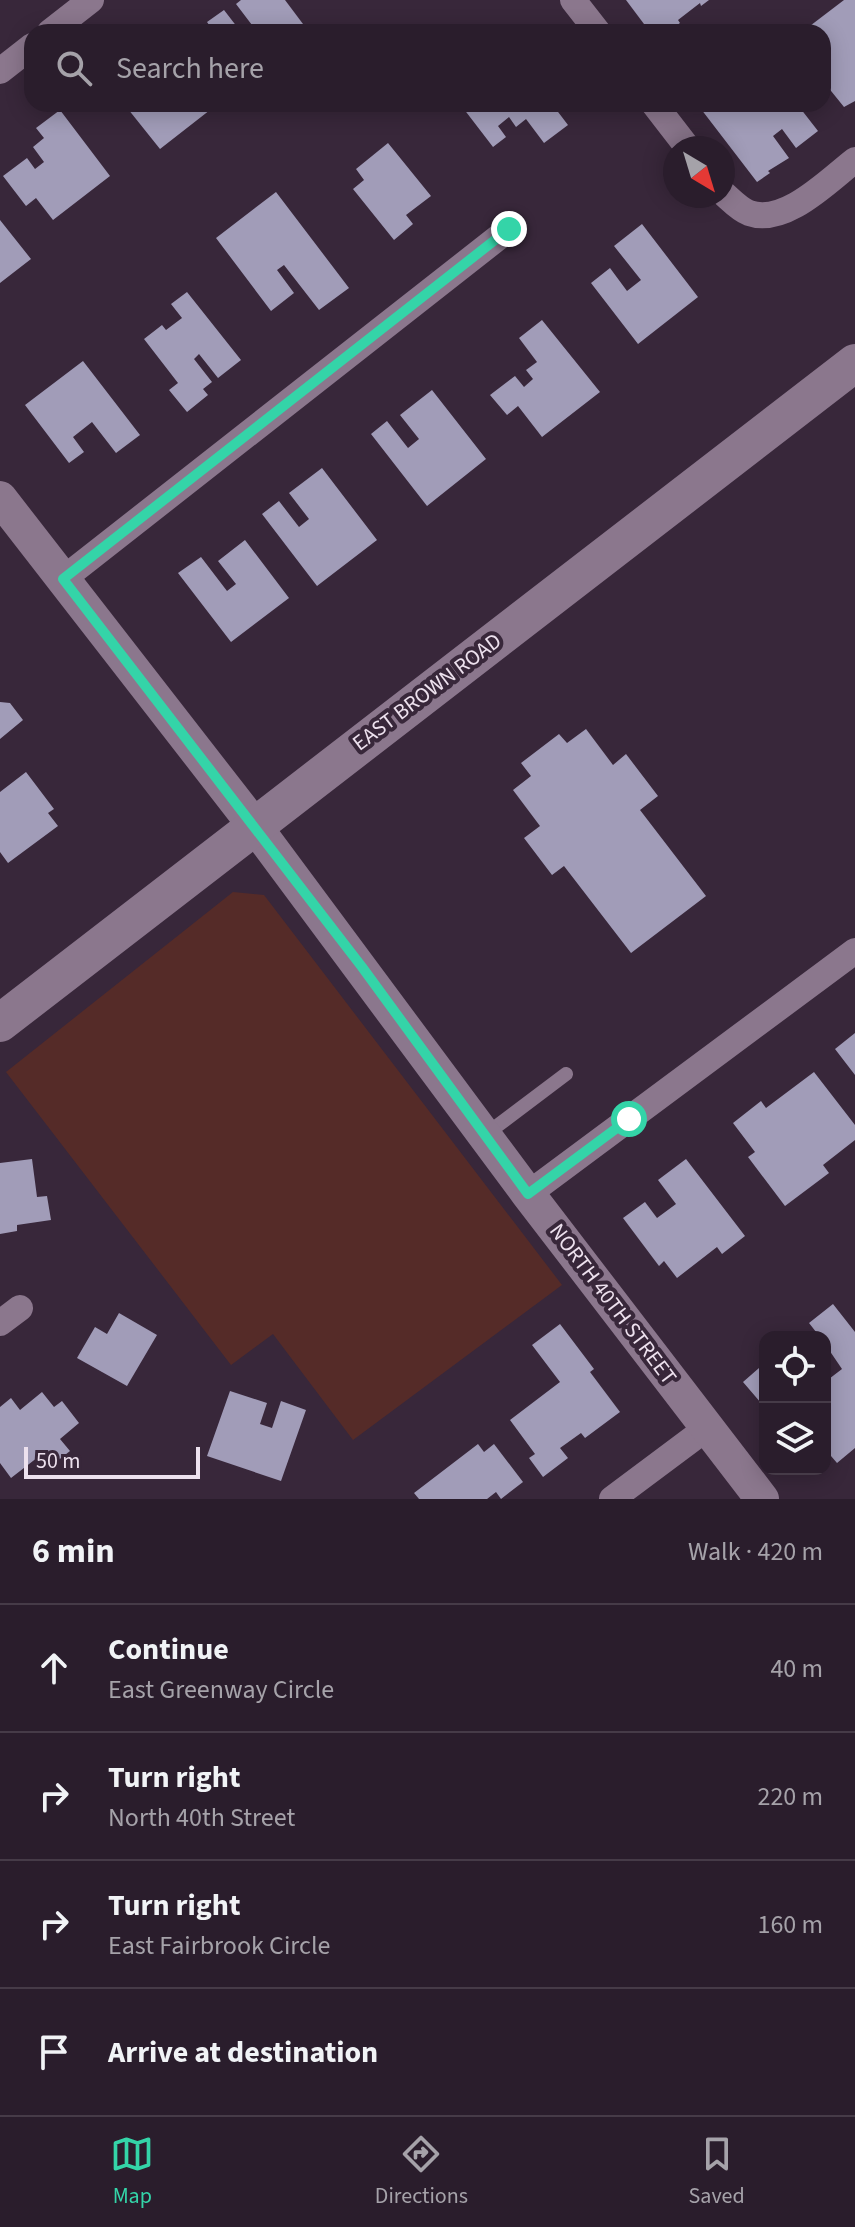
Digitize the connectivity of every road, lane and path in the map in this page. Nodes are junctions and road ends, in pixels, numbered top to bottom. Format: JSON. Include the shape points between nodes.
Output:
{"nodes":[{"id":1,"x":91,"y":0,"type":"edge"},
{"id":2,"x":573,"y":0,"type":"edge"},
{"id":3,"x":60,"y":24,"type":"edge"},
{"id":4,"x":592,"y":24,"type":"edge"},
{"id":5,"x":24,"y":52,"type":"edge"},
{"id":6,"x":0,"y":71,"type":"edge"},
{"id":7,"x":660,"y":112,"type":"edge"},
{"id":8,"x":679,"y":136,"type":"edge"},
{"id":9,"x":855,"y":160,"type":"edge"},
{"id":10,"x":735,"y":202,"type":"edge"},
{"id":11,"x":509,"y":229,"type":"dead end"},
{"id":12,"x":855,"y":363,"type":"edge"},
{"id":13,"x":0,"y":498,"type":"edge"},
{"id":14,"x":63,"y":579,"type":"junction"},
{"id":15,"x":254,"y":825,"type":"junction"},
{"id":16,"x":855,"y":951,"type":"edge"},
{"id":17,"x":0,"y":1023,"type":"edge"},
{"id":18,"x":566,"y":1074,"type":"dead end"},
{"id":19,"x":485,"y":1135,"type":"junction"},
{"id":20,"x":528,"y":1194,"type":"junction"},
{"id":21,"x":707,"y":1428,"type":"junction"},
{"id":22,"x":612,"y":1499,"type":"edge"},
{"id":23,"x":762,"y":1499,"type":"edge"}],
"edges":[{"from":1,"to":3,"type":"street"},
{"from":2,"to":4,"type":"street"},
{"from":5,"to":6,"type":"street"},
{"from":7,"to":8,"type":"street"},
{"from":9,"to":10,"type":"street","via":[[778,213],[750,213]]},
{"from":11,"to":14,"type":"street"},
{"from":12,"to":15,"type":"main road","name":"EAST BROWN ROAD"},
{"from":13,"to":14,"type":"street","name":"NORTH 40TH STREET"},
{"from":14,"to":15,"type":"street","name":"NORTH 40TH STREET"},
{"from":15,"to":17,"type":"main road","name":"EAST BROWN ROAD"},
{"from":15,"to":19,"type":"street","name":"NORTH 40TH STREET"},
{"from":16,"to":20,"type":"street"},
{"from":18,"to":19,"type":"lane"},
{"from":19,"to":20,"type":"street","name":"NORTH 40TH STREET"},
{"from":20,"to":21,"type":"street","name":"NORTH 40TH STREET"},
{"from":21,"to":22,"type":"street"},
{"from":21,"to":23,"type":"street","name":"NORTH 40TH STREET"}]}
